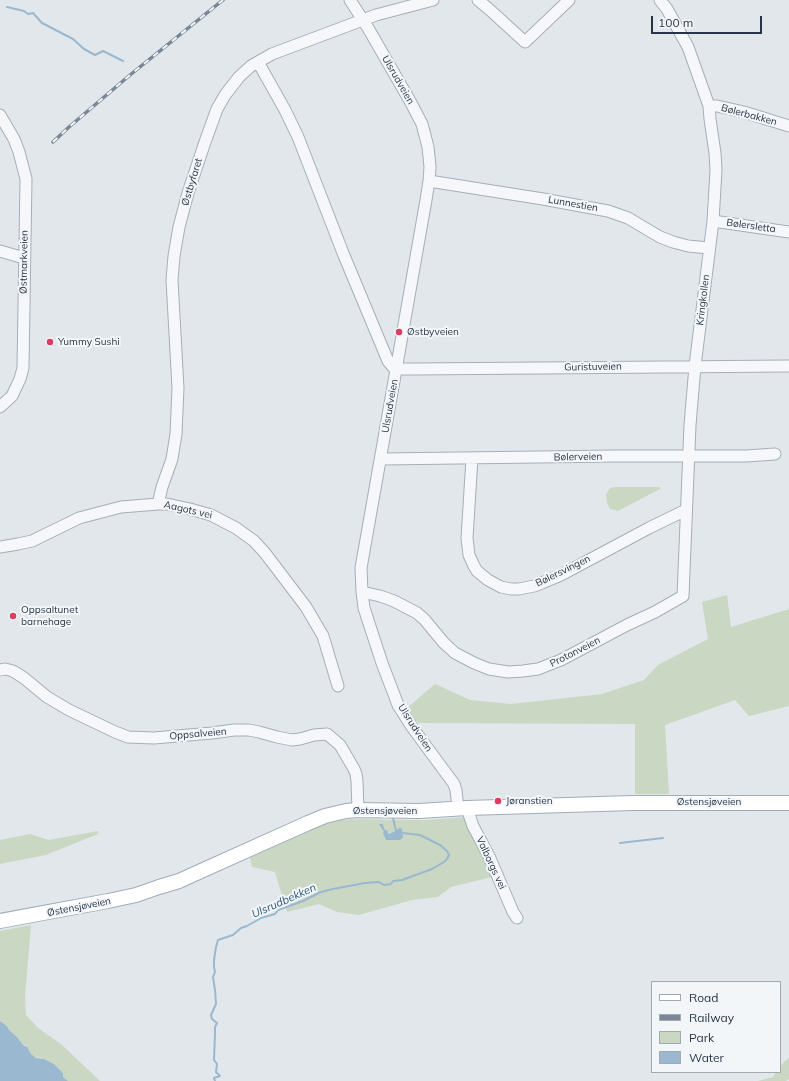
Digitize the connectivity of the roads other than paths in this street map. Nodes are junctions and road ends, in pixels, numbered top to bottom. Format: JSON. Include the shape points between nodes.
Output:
{"nodes":[{"id":1,"x":350,"y":0,"type":"edge"},
{"id":2,"x":433,"y":0,"type":"edge"},
{"id":3,"x":478,"y":0,"type":"edge"},
{"id":4,"x":569,"y":0,"type":"edge"},
{"id":5,"x":660,"y":0,"type":"edge"},
{"id":6,"x":363,"y":20,"type":"junction"},
{"id":7,"x":258,"y":62,"type":"junction"},
{"id":8,"x":709,"y":106,"type":"junction"},
{"id":9,"x":0,"y":115,"type":"edge"},
{"id":10,"x":789,"y":126,"type":"edge"},
{"id":11,"x":429,"y":181,"type":"junction"},
{"id":12,"x":714,"y":221,"type":"junction"},
{"id":13,"x":789,"y":232,"type":"edge"},
{"id":14,"x":709,"y":248,"type":"junction"},
{"id":15,"x":0,"y":251,"type":"edge"},
{"id":16,"x":24,"y":258,"type":"junction"},
{"id":17,"x":695,"y":366,"type":"junction"},
{"id":18,"x":789,"y":366,"type":"edge"},
{"id":19,"x":397,"y":369,"type":"junction"},
{"id":20,"x":0,"y":407,"type":"edge"},
{"id":21,"x":775,"y":454,"type":"dead end"},
{"id":22,"x":688,"y":456,"type":"junction"},
{"id":23,"x":472,"y":458,"type":"junction"},
{"id":24,"x":381,"y":459,"type":"junction"},
{"id":25,"x":158,"y":504,"type":"junction"},
{"id":26,"x":686,"y":510,"type":"junction"},
{"id":27,"x":0,"y":547,"type":"edge"},
{"id":28,"x":362,"y":592,"type":"junction"},
{"id":29,"x":683,"y":596,"type":"joint"},
{"id":30,"x":0,"y":670,"type":"edge"},
{"id":31,"x":338,"y":686,"type":"dead end"},
{"id":32,"x":789,"y":802,"type":"edge"},
{"id":33,"x":463,"y":808,"type":"junction"},
{"id":34,"x":358,"y":810,"type":"junction"},
{"id":35,"x":517,"y":918,"type":"dead end"},
{"id":36,"x":0,"y":921,"type":"edge"}],
"edges":[{"from":1,"to":6,"type":"street","name":"Ulsrudveien"},
{"from":2,"to":6,"type":"street","name":"Østbyfaret"},
{"from":3,"to":4,"type":"street","via":[[525,42]]},
{"from":5,"to":8,"type":"street","name":"Kringkollen","via":[[667,16],[688,47]]},
{"from":6,"to":7,"type":"street","name":"Østbyfaret","via":[[287,47]]},
{"from":6,"to":11,"type":"street","name":"Ulsrudveien","via":[[422,124],[429,155]]},
{"from":7,"to":19,"type":"street","via":[[286,110],[388,361]]},
{"from":7,"to":25,"type":"street","name":"Østbyfaret","via":[[232,85],[217,109],[180,224],[172,280],[178,388],[176,434]]},
{"from":8,"to":10,"type":"street","name":"Bølerbakken","via":[[744,112]]},
{"from":8,"to":12,"type":"street","name":"Kringkollen","via":[[716,170]]},
{"from":9,"to":16,"type":"street","name":"Østmarkveien","via":[[20,152],[26,179]]},
{"from":11,"to":14,"type":"street","name":"Lunnestien","via":[[608,211],[628,218],[670,241]]},
{"from":11,"to":19,"type":"street","name":"Ulsrudveien"},
{"from":12,"to":13,"type":"street","name":"Bølersletta"},
{"from":12,"to":14,"type":"street","name":"Kringkollen"},
{"from":14,"to":17,"type":"street","name":"Kringkollen"},
{"from":15,"to":16,"type":"street"},
{"from":16,"to":20,"type":"street","name":"Østmarkveien","via":[[23,368],[12,396]]},
{"from":17,"to":18,"type":"street","name":"Guristuveien"},
{"from":17,"to":19,"type":"street","name":"Guristuveien"},
{"from":17,"to":22,"type":"street","name":"Kringkollen"},
{"from":19,"to":24,"type":"street","name":"Ulsrudveien"},
{"from":21,"to":22,"type":"street","name":"Bølerveien"},
{"from":22,"to":23,"type":"street","name":"Bølerveien"},
{"from":22,"to":26,"type":"street","name":"Kringkollen"},
{"from":23,"to":24,"type":"street","name":"Bølerveien"},
{"from":23,"to":26,"type":"street","name":"Bølersvingen","via":[[468,538],[470,555],[477,571],[501,586],[519,589],[542,583]]},
{"from":24,"to":28,"type":"street","name":"Ulsrudveien","via":[[362,568]]},
{"from":25,"to":27,"type":"street","name":"Aagots vei","via":[[121,507],[100,512],[73,521],[32,541]]},
{"from":25,"to":31,"type":"street","name":"Aagots vei","via":[[211,515],[254,541],[306,607],[324,636]]},
{"from":26,"to":29,"type":"street","name":"Kringkollen"},
{"from":28,"to":29,"type":"street","name":"Protonveien","via":[[394,601],[417,613],[455,653],[489,669],[508,672],[538,669],[561,660]]},
{"from":28,"to":33,"type":"street","name":"Ulsrudveien","via":[[364,608],[393,693],[404,716],[454,784]]},
{"from":30,"to":34,"type":"street","name":"Oppsalveien","via":[[13,671],[69,710],[128,737],[154,738],[248,730],[292,740],[327,734],[340,746],[354,769]]},
{"from":32,"to":33,"type":"main road","name":"Østensjøveien"},
{"from":33,"to":34,"type":"main road","name":"Østensjøveien","via":[[419,811]]},
{"from":33,"to":35,"type":"street","name":"Valborgs vei","via":[[489,856]]},
{"from":34,"to":36,"type":"main road","name":"Østensjøveien","via":[[325,816],[184,878],[136,894]]}]}
